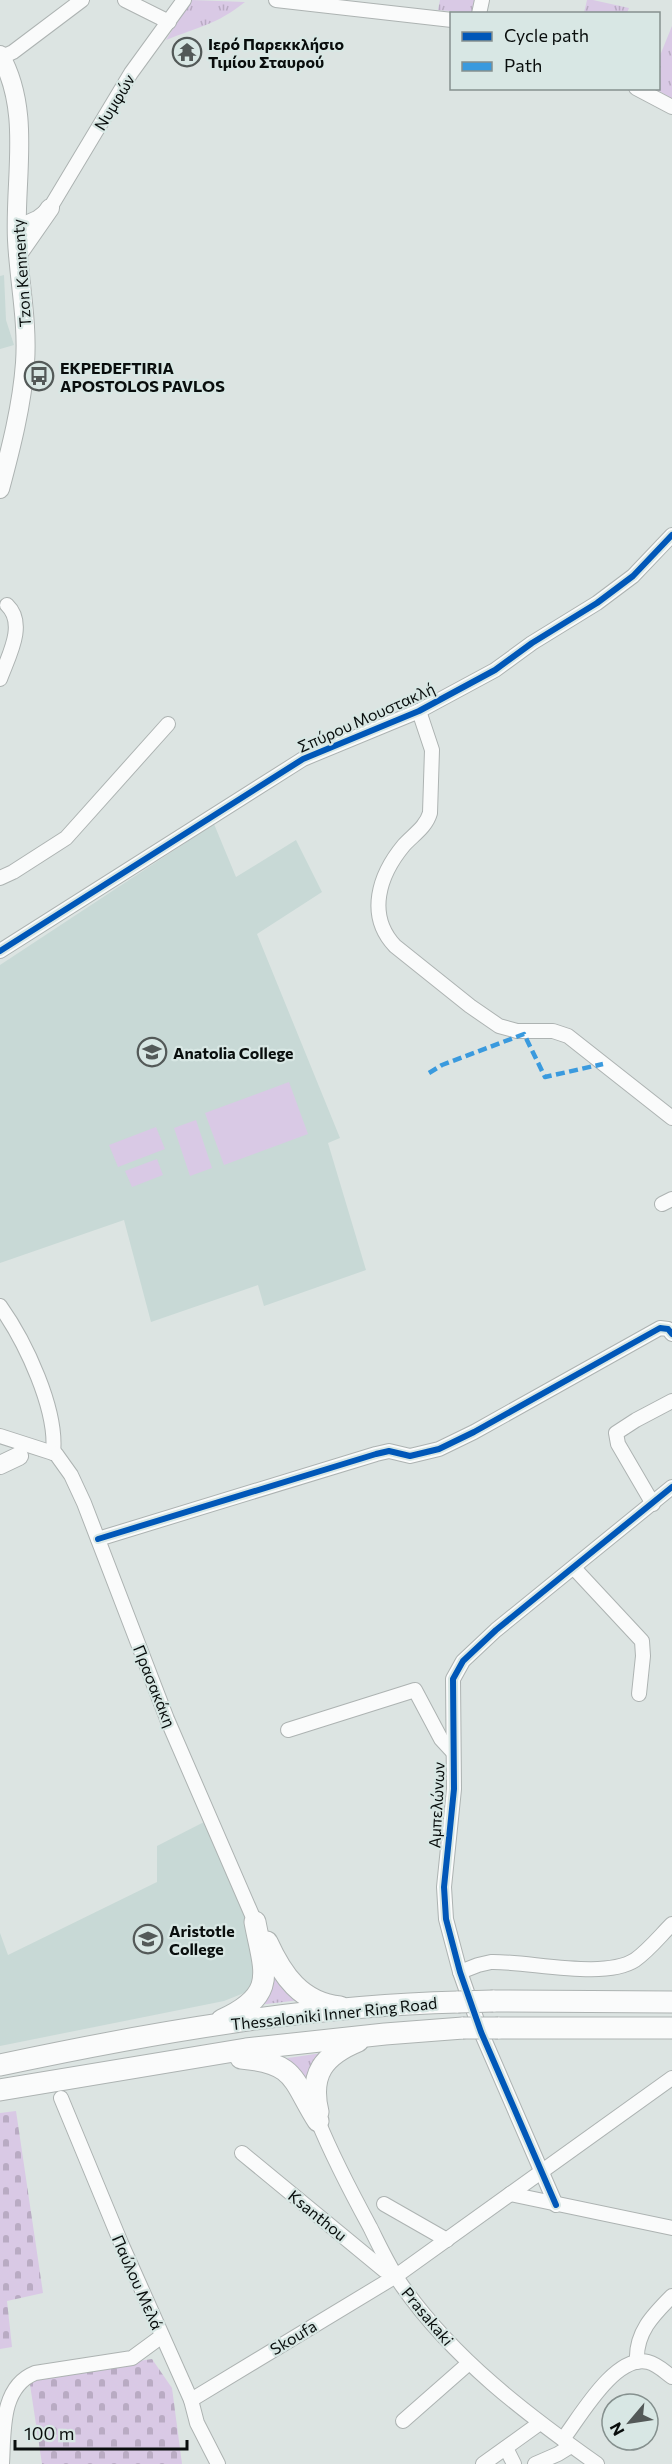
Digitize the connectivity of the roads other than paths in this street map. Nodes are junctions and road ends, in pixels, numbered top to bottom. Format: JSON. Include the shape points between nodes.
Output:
{"nodes":[{"id":1,"x":82,"y":0,"type":"edge"},
{"id":2,"x":125,"y":0,"type":"edge"},
{"id":3,"x":184,"y":0,"type":"edge"},
{"id":4,"x":276,"y":0,"type":"edge"},
{"id":5,"x":450,"y":20,"type":"edge"},
{"id":6,"x":169,"y":22,"type":"junction"},
{"id":7,"x":1,"y":57,"type":"edge"},
{"id":8,"x":640,"y":90,"type":"edge"},
{"id":9,"x":672,"y":107,"type":"edge"},
{"id":10,"x":18,"y":208,"type":"junction"},
{"id":11,"x":50,"y":208,"type":"junction"},
{"id":12,"x":17,"y":227,"type":"junction"},
{"id":13,"x":18,"y":254,"type":"junction"},
{"id":14,"x":0,"y":489,"type":"edge"},
{"id":15,"x":672,"y":535,"type":"edge"},
{"id":16,"x":7,"y":605,"type":"dead end"},
{"id":17,"x":0,"y":679,"type":"edge"},
{"id":18,"x":419,"y":711,"type":"junction"},
{"id":19,"x":168,"y":724,"type":"dead end"},
{"id":20,"x":0,"y":878,"type":"edge"},
{"id":21,"x":0,"y":951,"type":"edge"},
{"id":22,"x":672,"y":1118,"type":"edge"},
{"id":23,"x":0,"y":1306,"type":"edge"},
{"id":24,"x":672,"y":1334,"type":"edge"},
{"id":25,"x":672,"y":1401,"type":"edge"},
{"id":26,"x":0,"y":1436,"type":"edge"},
{"id":27,"x":47,"y":1452,"type":"junction"},
{"id":28,"x":0,"y":1455,"type":"edge"},
{"id":29,"x":19,"y":1456,"type":"junction"},
{"id":30,"x":0,"y":1465,"type":"edge"},
{"id":31,"x":672,"y":1487,"type":"edge"},
{"id":32,"x":653,"y":1504,"type":"junction"},
{"id":33,"x":98,"y":1539,"type":"junction"},
{"id":34,"x":574,"y":1568,"type":"junction"},
{"id":35,"x":639,"y":1694,"type":"dead end"},
{"id":36,"x":288,"y":1730,"type":"dead end"},
{"id":37,"x":453,"y":1752,"type":"junction"},
{"id":38,"x":255,"y":1922,"type":"junction"},
{"id":39,"x":672,"y":1924,"type":"edge"},
{"id":40,"x":460,"y":1972,"type":"junction"},
{"id":41,"x":672,"y":2001,"type":"edge"},
{"id":42,"x":352,"y":2009,"type":"junction"},
{"id":43,"x":202,"y":2027,"type":"junction"},
{"id":44,"x":672,"y":2028,"type":"edge"},
{"id":45,"x":385,"y":2034,"type":"junction"},
{"id":46,"x":209,"y":2055,"type":"junction"},
{"id":47,"x":0,"y":2065,"type":"edge"},
{"id":48,"x":672,"y":2078,"type":"edge"},
{"id":49,"x":0,"y":2090,"type":"edge"},
{"id":50,"x":61,"y":2098,"type":"dead end"},
{"id":51,"x":318,"y":2121,"type":"junction"},
{"id":52,"x":242,"y":2153,"type":"dead end"},
{"id":53,"x":543,"y":2172,"type":"junction"},
{"id":54,"x":510,"y":2194,"type":"junction"},
{"id":55,"x":384,"y":2204,"type":"dead end"},
{"id":56,"x":556,"y":2205,"type":"junction"},
{"id":57,"x":672,"y":2228,"type":"edge"},
{"id":58,"x":447,"y":2240,"type":"junction"},
{"id":59,"x":396,"y":2276,"type":"junction"},
{"id":60,"x":672,"y":2296,"type":"edge"},
{"id":61,"x":162,"y":2336,"type":"junction"},
{"id":62,"x":637,"y":2362,"type":"junction"},
{"id":63,"x":469,"y":2363,"type":"junction"},
{"id":64,"x":672,"y":2377,"type":"edge"},
{"id":65,"x":191,"y":2400,"type":"junction"},
{"id":66,"x":403,"y":2421,"type":"dead end"},
{"id":67,"x":540,"y":2423,"type":"junction"},
{"id":68,"x":567,"y":2443,"type":"junction"},
{"id":69,"x":506,"y":2448,"type":"junction"},
{"id":70,"x":2,"y":2464,"type":"edge"},
{"id":71,"x":218,"y":2464,"type":"edge"},
{"id":72,"x":483,"y":2464,"type":"edge"},
{"id":73,"x":514,"y":2464,"type":"edge"},
{"id":74,"x":535,"y":2464,"type":"edge"},
{"id":75,"x":597,"y":2464,"type":"edge"}],
"edges":[{"from":1,"to":7,"type":"street"},
{"from":2,"to":6,"type":"street"},
{"from":3,"to":6,"type":"street","name":"Νυμφών"},
{"from":4,"to":5,"type":"street"},
{"from":6,"to":11,"type":"street","name":"Νυμφών","via":[[131,73]]},
{"from":7,"to":10,"type":"main road","name":"Tzon Kennenty","via":[[11,81],[18,122]]},
{"from":8,"to":9,"type":"street"},
{"from":10,"to":11,"type":"street"},
{"from":10,"to":12,"type":"main road","name":"Tzon Kennenty"},
{"from":11,"to":12,"type":"street"},
{"from":11,"to":13,"type":"main road"},
{"from":12,"to":13,"type":"main road","name":"Tzon Kennenty"},
{"from":13,"to":14,"type":"main road","name":"Tzon Kennenty","via":[[25,364]]},
{"from":15,"to":18,"type":"street","name":"Σπύρου Μουστακλή","via":[[639,571],[597,603],[495,670]]},
{"from":16,"to":17,"type":"street","via":[[18,625]]},
{"from":18,"to":21,"type":"street","name":"Σπύρου Μουστακλή","via":[[303,759]]},
{"from":18,"to":22,"type":"street","via":[[432,750],[430,813],[399,851],[382,885],[378,916],[384,931],[395,946],[490,1021],[512,1030],[553,1031],[568,1036]]},
{"from":19,"to":20,"type":"street","via":[[66,838]]},
{"from":23,"to":27,"type":"street","via":[[25,1349],[48,1407],[54,1430]]},
{"from":24,"to":33,"type":"street","via":[[660,1328],[439,1449],[410,1456],[389,1451],[376,1454]]},
{"from":25,"to":32,"type":"street","via":[[616,1433],[618,1444]]},
{"from":26,"to":27,"type":"street"},
{"from":27,"to":29,"type":"street"},
{"from":27,"to":33,"type":"street","name":"Πρασακάκη","via":[[71,1475]]},
{"from":28,"to":29,"type":"street"},
{"from":29,"to":30,"type":"main road"},
{"from":31,"to":32,"type":"street","name":"Αμπελώνων"},
{"from":32,"to":34,"type":"street","name":"Αμπελώνων"},
{"from":33,"to":38,"type":"street","name":"Πρασακάκη","via":[[167,1719]]},
{"from":34,"to":35,"type":"street","via":[[642,1641]]},
{"from":34,"to":37,"type":"street","name":"Αμπελώνων","via":[[463,1661],[453,1679]]},
{"from":36,"to":37,"type":"street","via":[[415,1690],[441,1739]]},
{"from":37,"to":40,"type":"street","name":"Αμπελώνων","via":[[454,1788],[444,1898]]},
{"from":38,"to":42,"type":"highway","via":[[283,1973],[299,1992],[332,2006]]},
{"from":38,"to":43,"type":"highway","via":[[265,1970],[261,1988],[242,2009]]},
{"from":39,"to":40,"type":"street","via":[[633,1961],[614,1968],[487,1962]]},
{"from":40,"to":53,"type":"street","name":"Αμπελώνων","via":[[487,2047]]},
{"from":41,"to":42,"type":"highway","name":"Thessaloniki Inner Ring Road","bridge":true,"via":[[493,2001]]},
{"from":42,"to":43,"type":"highway","name":"Thessaloniki Inner Ring Road"},
{"from":43,"to":47,"type":"highway","name":"Thessaloniki Inner Ring Road"},
{"from":44,"to":45,"type":"highway","bridge":true,"via":[[463,2028]]},
{"from":45,"to":46,"type":"highway","name":"Thessaloniki Inner Ring Road"},
{"from":45,"to":51,"type":"highway","via":[[354,2043],[327,2059],[315,2086]]},
{"from":46,"to":49,"type":"highway","name":"Thessaloniki Inner Ring Road"},
{"from":46,"to":51,"type":"highway","via":[[264,2060],[280,2067],[295,2079]]},
{"from":48,"to":53,"type":"street","name":"Skoufa"},
{"from":50,"to":61,"type":"street","name":"Παύλου Μελά"},
{"from":51,"to":59,"type":"street","name":"Prasakaki"},
{"from":52,"to":59,"type":"street","name":"Ksanthou"},
{"from":53,"to":54,"type":"street","name":"Skoufa"},
{"from":53,"to":56,"type":"street","name":"Αμπελώνων"},
{"from":54,"to":56,"type":"street"},
{"from":54,"to":58,"type":"street","name":"Skoufa"},
{"from":55,"to":58,"type":"street"},
{"from":56,"to":57,"type":"street"},
{"from":58,"to":59,"type":"street","name":"Skoufa"},
{"from":59,"to":63,"type":"street","name":"Prasakaki","via":[[427,2318]]},
{"from":59,"to":65,"type":"street","name":"Skoufa"},
{"from":60,"to":62,"type":"street","via":[[641,2334],[636,2347]]},
{"from":61,"to":65,"type":"street","name":"Παύλου Μελά"},
{"from":61,"to":70,"type":"street","via":[[132,2358],[35,2373],[21,2381],[8,2404]]},
{"from":62,"to":64,"type":"street","via":[[652,2364]]},
{"from":62,"to":68,"type":"street","via":[[614,2374]]},
{"from":63,"to":66,"type":"street"},
{"from":63,"to":67,"type":"street","name":"Prasakaki"},
{"from":65,"to":71,"type":"street","name":"Παύλου Μελά","via":[[197,2423]]},
{"from":67,"to":68,"type":"street","name":"Prasakaki"},
{"from":67,"to":69,"type":"street"},
{"from":68,"to":74,"type":"street","via":[[558,2454]]},
{"from":68,"to":75,"type":"street","name":"Prasakaki"},
{"from":69,"to":72,"type":"street"},
{"from":69,"to":73,"type":"street"}]}
